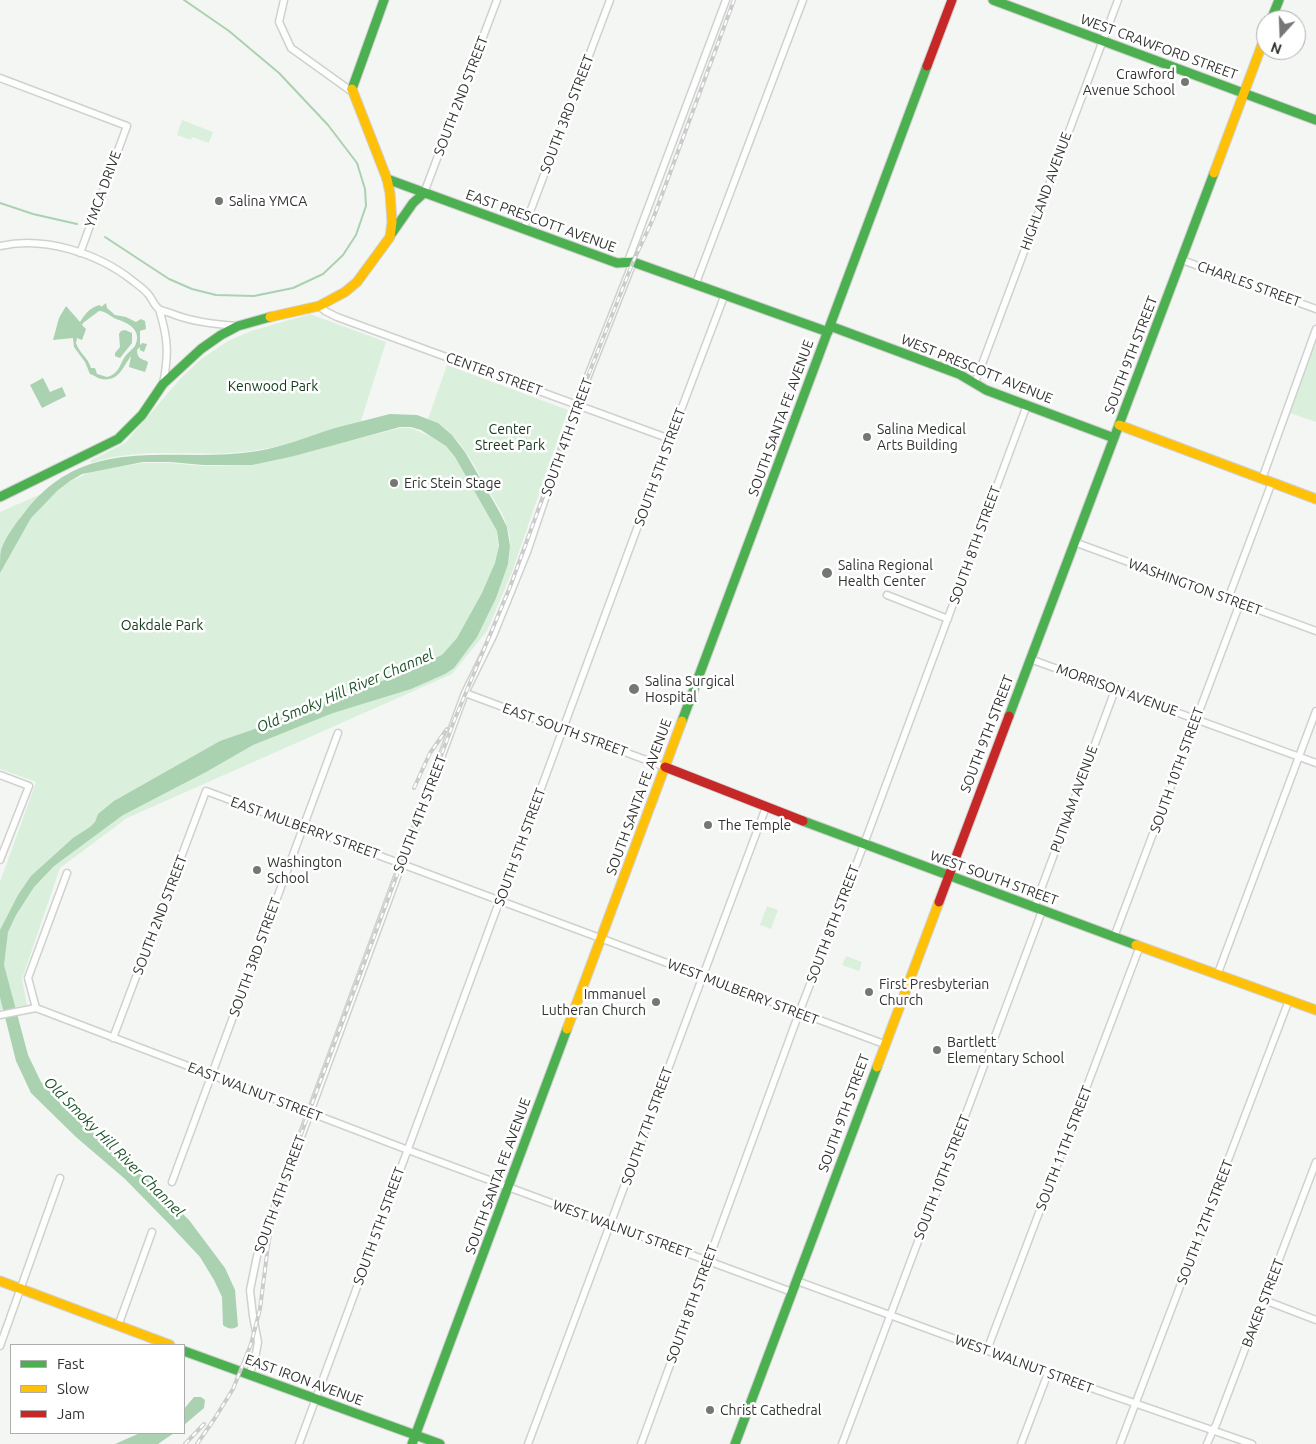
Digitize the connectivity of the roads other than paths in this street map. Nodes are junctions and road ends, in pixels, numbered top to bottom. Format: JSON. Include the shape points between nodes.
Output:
{"nodes":[{"id":1,"x":284,"y":0,"type":"edge"},
{"id":2,"x":384,"y":0,"type":"edge"},
{"id":3,"x":497,"y":0,"type":"edge"},
{"id":4,"x":610,"y":0,"type":"edge"},
{"id":5,"x":726,"y":0,"type":"edge"},
{"id":6,"x":802,"y":0,"type":"edge"},
{"id":7,"x":952,"y":0,"type":"edge"},
{"id":8,"x":993,"y":0,"type":"edge"},
{"id":9,"x":1118,"y":0,"type":"edge"},
{"id":10,"x":1103,"y":41,"type":"junction"},
{"id":11,"x":1256,"y":60,"type":"edge"},
{"id":12,"x":0,"y":78,"type":"edge"},
{"id":13,"x":351,"y":91,"type":"junction"},
{"id":14,"x":1244,"y":93,"type":"junction"},
{"id":15,"x":1316,"y":120,"type":"edge"},
{"id":16,"x":388,"y":179,"type":"junction"},
{"id":17,"x":424,"y":193,"type":"junction"},
{"id":18,"x":524,"y":228,"type":"junction"},
{"id":19,"x":390,"y":237,"type":"junction"},
{"id":20,"x":0,"y":246,"type":"edge"},
{"id":21,"x":80,"y":253,"type":"junction"},
{"id":22,"x":1182,"y":260,"type":"junction"},
{"id":23,"x":631,"y":261,"type":"junction"},
{"id":24,"x":696,"y":283,"type":"junction"},
{"id":25,"x":725,"y":294,"type":"junction"},
{"id":26,"x":319,"y":306,"type":"junction"},
{"id":27,"x":159,"y":309,"type":"junction"},
{"id":28,"x":1316,"y":309,"type":"edge"},
{"id":29,"x":238,"y":326,"type":"junction"},
{"id":30,"x":829,"y":329,"type":"junction"},
{"id":31,"x":1316,"y":329,"type":"edge"},
{"id":32,"x":975,"y":383,"type":"junction"},
{"id":33,"x":163,"y":384,"type":"junction"},
{"id":34,"x":577,"y":404,"type":"junction"},
{"id":35,"x":1027,"y":405,"type":"junction"},
{"id":36,"x":1119,"y":425,"type":"junction"},
{"id":37,"x":670,"y":438,"type":"junction"},
{"id":38,"x":1114,"y":438,"type":"junction"},
{"id":39,"x":1262,"y":479,"type":"junction"},
{"id":40,"x":1272,"y":482,"type":"junction"},
{"id":41,"x":0,"y":497,"type":"edge"},
{"id":42,"x":1316,"y":499,"type":"edge"},
{"id":43,"x":1074,"y":542,"type":"junction"},
{"id":44,"x":886,"y":595,"type":"dead end"},
{"id":45,"x":1228,"y":599,"type":"junction"},
{"id":46,"x":1240,"y":603,"type":"junction"},
{"id":47,"x":948,"y":619,"type":"junction"},
{"id":48,"x":1316,"y":631,"type":"edge"},
{"id":49,"x":1030,"y":659,"type":"junction"},
{"id":50,"x":1115,"y":690,"type":"junction"},
{"id":51,"x":466,"y":693,"type":"junction"},
{"id":52,"x":1316,"y":711,"type":"edge"},
{"id":53,"x":1196,"y":719,"type":"junction"},
{"id":54,"x":563,"y":729,"type":"junction"},
{"id":55,"x":338,"y":733,"type":"dead end"},
{"id":56,"x":1299,"y":756,"type":"junction"},
{"id":57,"x":1316,"y":763,"type":"edge"},
{"id":58,"x":665,"y":767,"type":"junction"},
{"id":59,"x":0,"y":775,"type":"edge"},
{"id":60,"x":206,"y":791,"type":"joint"},
{"id":61,"x":766,"y":807,"type":"junction"},
{"id":62,"x":303,"y":827,"type":"junction"},
{"id":63,"x":864,"y":844,"type":"junction"},
{"id":64,"x":0,"y":860,"type":"edge"},
{"id":65,"x":402,"y":864,"type":"junction"},
{"id":66,"x":67,"y":873,"type":"dead end"},
{"id":67,"x":948,"y":876,"type":"junction"},
{"id":68,"x":500,"y":900,"type":"junction"},
{"id":69,"x":1038,"y":909,"type":"junction"},
{"id":70,"x":1114,"y":937,"type":"junction"},
{"id":71,"x":602,"y":938,"type":"junction"},
{"id":72,"x":1140,"y":946,"type":"junction"},
{"id":73,"x":1218,"y":973,"type":"junction"},
{"id":74,"x":702,"y":977,"type":"junction"},
{"id":75,"x":1289,"y":1000,"type":"junction"},
{"id":76,"x":36,"y":1008,"type":"junction"},
{"id":77,"x":1316,"y":1010,"type":"edge"},
{"id":78,"x":799,"y":1013,"type":"junction"},
{"id":79,"x":0,"y":1016,"type":"edge"},
{"id":80,"x":113,"y":1038,"type":"junction"},
{"id":81,"x":884,"y":1044,"type":"junction"},
{"id":82,"x":212,"y":1075,"type":"junction"},
{"id":83,"x":309,"y":1112,"type":"junction"},
{"id":84,"x":408,"y":1150,"type":"junction"},
{"id":85,"x":1316,"y":1162,"type":"edge"},
{"id":86,"x":1314,"y":1172,"type":"edge"},
{"id":87,"x":60,"y":1178,"type":"dead end"},
{"id":88,"x":172,"y":1182,"type":"dead end"},
{"id":89,"x":508,"y":1187,"type":"junction"},
{"id":90,"x":610,"y":1224,"type":"junction"},
{"id":91,"x":152,"y":1232,"type":"dead end"},
{"id":92,"x":708,"y":1261,"type":"junction"},
{"id":93,"x":0,"y":1281,"type":"edge"},
{"id":94,"x":796,"y":1281,"type":"junction"},
{"id":95,"x":20,"y":1289,"type":"junction"},
{"id":96,"x":792,"y":1292,"type":"junction"},
{"id":97,"x":1264,"y":1300,"type":"junction"},
{"id":98,"x":890,"y":1315,"type":"junction"},
{"id":99,"x":1316,"y":1320,"type":"edge"},
{"id":100,"x":118,"y":1326,"type":"junction"},
{"id":101,"x":167,"y":1344,"type":"edge"},
{"id":102,"x":0,"y":1346,"type":"edge"},
{"id":103,"x":185,"y":1350,"type":"edge"},
{"id":104,"x":987,"y":1350,"type":"junction"},
{"id":105,"x":1048,"y":1373,"type":"junction"},
{"id":106,"x":249,"y":1375,"type":"junction"},
{"id":107,"x":315,"y":1399,"type":"junction"},
{"id":108,"x":1136,"y":1404,"type":"junction"},
{"id":109,"x":1213,"y":1430,"type":"junction"},
{"id":110,"x":414,"y":1440,"type":"edge"},
{"id":111,"x":299,"y":1444,"type":"edge"},
{"id":112,"x":440,"y":1444,"type":"edge"},
{"id":113,"x":528,"y":1444,"type":"edge"},
{"id":114,"x":640,"y":1444,"type":"edge"},
{"id":115,"x":735,"y":1444,"type":"edge"},
{"id":116,"x":842,"y":1444,"type":"edge"},
{"id":117,"x":1021,"y":1444,"type":"edge"},
{"id":118,"x":1120,"y":1444,"type":"edge"},
{"id":119,"x":1207,"y":1444,"type":"edge"},
{"id":120,"x":1252,"y":1444,"type":"edge"}],
"edges":[{"from":1,"to":13,"type":"street","via":[[279,22],[290,48]]},
{"from":2,"to":13,"type":"main road"},
{"from":3,"to":17,"type":"street","name":"SOUTH 2ND STREET"},
{"from":4,"to":18,"type":"street","name":"SOUTH 3RD STREET"},
{"from":5,"to":23,"type":"street","name":"SOUTH 4TH STREET"},
{"from":6,"to":24,"type":"street"},
{"from":7,"to":30,"type":"main road","name":"SOUTH SANTA FE AVENUE"},
{"from":8,"to":10,"type":"main road","name":"WEST CRAWFORD STREET"},
{"from":9,"to":10,"type":"street","name":"HIGHLAND AVENUE"},
{"from":10,"to":14,"type":"main road","name":"WEST CRAWFORD STREET"},
{"from":10,"to":32,"type":"street","name":"HIGHLAND AVENUE"},
{"from":11,"to":14,"type":"main road","name":"SOUTH 9TH STREET"},
{"from":12,"to":21,"type":"street","name":"YMCA DRIVE","via":[[126,126]]},
{"from":13,"to":16,"type":"main road"},
{"from":14,"to":15,"type":"main road","name":"WEST CRAWFORD STREET"},
{"from":14,"to":22,"type":"main road","name":"SOUTH 9TH STREET"},
{"from":16,"to":17,"type":"main road","name":"EAST PRESCOTT AVENUE"},
{"from":16,"to":19,"type":"main road","via":[[392,222]]},
{"from":17,"to":18,"type":"main road","name":"EAST PRESCOTT AVENUE"},
{"from":17,"to":19,"type":"main road","via":[[413,203]]},
{"from":18,"to":23,"type":"main road","name":"EAST PRESCOTT AVENUE","via":[[617,263]]},
{"from":19,"to":26,"type":"main road","via":[[351,287]]},
{"from":20,"to":21,"type":"street","via":[[41,244]]},
{"from":21,"to":27,"type":"street","via":[[131,279],[149,294]]},
{"from":22,"to":28,"type":"street","name":"CHARLES STREET"},
{"from":22,"to":36,"type":"main road","name":"SOUTH 9TH STREET"},
{"from":23,"to":24,"type":"main road","name":"EAST PRESCOTT AVENUE"},
{"from":23,"to":34,"type":"street","name":"SOUTH 4TH STREET"},
{"from":24,"to":25,"type":"main road","name":"EAST PRESCOTT AVENUE"},
{"from":25,"to":30,"type":"main road","name":"EAST PRESCOTT AVENUE"},
{"from":25,"to":37,"type":"street","name":"SOUTH 5TH STREET"},
{"from":26,"to":29,"type":"main road"},
{"from":26,"to":34,"type":"street","name":"CENTER STREET","via":[[337,317]]},
{"from":27,"to":29,"type":"street","via":[[196,322]]},
{"from":27,"to":33,"type":"street","via":[[168,349]]},
{"from":29,"to":33,"type":"main road","via":[[206,345]]},
{"from":30,"to":32,"type":"main road","name":"WEST PRESCOTT AVENUE","via":[[959,374]]},
{"from":30,"to":58,"type":"main road","name":"SOUTH SANTA FE AVENUE"},
{"from":31,"to":39,"type":"street"},
{"from":32,"to":35,"type":"main road","name":"WEST PRESCOTT AVENUE"},
{"from":33,"to":41,"type":"main road","via":[[142,414],[118,439]]},
{"from":34,"to":37,"type":"street","name":"CENTER STREET"},
{"from":34,"to":51,"type":"street","name":"SOUTH 4TH STREET","via":[[526,552],[493,636]]},
{"from":35,"to":38,"type":"main road","name":"WEST PRESCOTT AVENUE"},
{"from":35,"to":47,"type":"street","name":"SOUTH 8TH STREET"},
{"from":36,"to":38,"type":"main road","name":"SOUTH 9TH STREET"},
{"from":36,"to":39,"type":"main road"},
{"from":37,"to":54,"type":"street","name":"SOUTH 5TH STREET"},
{"from":38,"to":43,"type":"main road","name":"SOUTH 9TH STREET"},
{"from":39,"to":40,"type":"main road"},
{"from":40,"to":42,"type":"main road"},
{"from":40,"to":45,"type":"street"},
{"from":43,"to":45,"type":"street","name":"WASHINGTON STREET"},
{"from":43,"to":49,"type":"main road","name":"SOUTH 9TH STREET"},
{"from":44,"to":47,"type":"street"},
{"from":45,"to":46,"type":"street","name":"WASHINGTON STREET"},
{"from":46,"to":48,"type":"street","name":"WASHINGTON STREET"},
{"from":46,"to":53,"type":"street","name":"SOUTH 10TH STREET"},
{"from":47,"to":63,"type":"street","name":"SOUTH 8TH STREET"},
{"from":49,"to":50,"type":"street","name":"MORRISON AVENUE"},
{"from":49,"to":67,"type":"main road","name":"SOUTH 9TH STREET"},
{"from":50,"to":53,"type":"street","name":"MORRISON AVENUE"},
{"from":50,"to":69,"type":"street","name":"PUTNAM AVENUE"},
{"from":51,"to":54,"type":"street","name":"EAST SOUTH STREET"},
{"from":51,"to":65,"type":"street","name":"SOUTH 4TH STREET"},
{"from":52,"to":56,"type":"street"},
{"from":53,"to":56,"type":"street","name":"MORRISON AVENUE"},
{"from":53,"to":70,"type":"street","name":"SOUTH 10TH STREET"},
{"from":54,"to":58,"type":"street","name":"EAST SOUTH STREET"},
{"from":54,"to":68,"type":"street","name":"SOUTH 5TH STREET"},
{"from":55,"to":62,"type":"street","name":"SOUTH 3RD STREET"},
{"from":56,"to":57,"type":"street","name":"MORRISON AVENUE"},
{"from":56,"to":73,"type":"street"},
{"from":58,"to":61,"type":"main road","name":"WEST SOUTH STREET"},
{"from":58,"to":71,"type":"main road","name":"SOUTH SANTA FE AVENUE"},
{"from":59,"to":64,"type":"street","via":[[29,786]]},
{"from":60,"to":62,"type":"street","name":"EAST MULBERRY STREET"},
{"from":60,"to":80,"type":"street","name":"SOUTH 2ND STREET"},
{"from":61,"to":63,"type":"main road","name":"WEST SOUTH STREET"},
{"from":61,"to":74,"type":"street","name":"SOUTH 7TH STREET"},
{"from":62,"to":65,"type":"street","name":"EAST MULBERRY STREET"},
{"from":62,"to":82,"type":"street","name":"SOUTH 3RD STREET"},
{"from":63,"to":67,"type":"main road","name":"WEST SOUTH STREET"},
{"from":63,"to":78,"type":"street","name":"SOUTH 8TH STREET"},
{"from":65,"to":68,"type":"street","name":"EAST MULBERRY STREET"},
{"from":65,"to":83,"type":"street","name":"SOUTH 4TH STREET"},
{"from":66,"to":76,"type":"street","via":[[28,978]]},
{"from":67,"to":69,"type":"main road","name":"WEST SOUTH STREET"},
{"from":67,"to":81,"type":"main road","name":"SOUTH 9TH STREET"},
{"from":68,"to":71,"type":"street","name":"EAST MULBERRY STREET"},
{"from":68,"to":84,"type":"street","name":"SOUTH 5TH STREET"},
{"from":69,"to":70,"type":"main road","name":"WEST SOUTH STREET"},
{"from":69,"to":98,"type":"street","name":"SOUTH 10TH STREET"},
{"from":70,"to":72,"type":"main road","name":"WEST SOUTH STREET"},
{"from":71,"to":74,"type":"street","name":"WEST MULBERRY STREET"},
{"from":71,"to":89,"type":"main road","name":"SOUTH SANTA FE AVENUE"},
{"from":72,"to":73,"type":"main road","name":"WEST SOUTH STREET"},
{"from":72,"to":104,"type":"street","name":"SOUTH 11TH STREET"},
{"from":73,"to":75,"type":"main road","name":"WEST SOUTH STREET"},
{"from":74,"to":78,"type":"street","name":"WEST MULBERRY STREET"},
{"from":74,"to":90,"type":"street","name":"SOUTH 7TH STREET"},
{"from":75,"to":77,"type":"main road","name":"WEST SOUTH STREET"},
{"from":75,"to":108,"type":"street","name":"SOUTH 12TH STREET"},
{"from":76,"to":79,"type":"street"},
{"from":76,"to":80,"type":"street","name":"EAST WALNUT STREET"},
{"from":78,"to":81,"type":"street","name":"WEST MULBERRY STREET"},
{"from":78,"to":92,"type":"street","name":"SOUTH 8TH STREET"},
{"from":80,"to":82,"type":"street","name":"EAST WALNUT STREET"},
{"from":81,"to":94,"type":"main road","name":"SOUTH 9TH STREET"},
{"from":82,"to":83,"type":"street","name":"EAST WALNUT STREET"},
{"from":82,"to":88,"type":"street","name":"SOUTH 3RD STREET"},
{"from":83,"to":84,"type":"street","name":"EAST WALNUT STREET"},
{"from":83,"to":106,"type":"street","name":"SOUTH 4TH STREET","via":[[257,1256],[250,1290],[258,1342]]},
{"from":84,"to":89,"type":"street","name":"EAST WALNUT STREET"},
{"from":84,"to":107,"type":"street","name":"SOUTH 5TH STREET"},
{"from":85,"to":86,"type":"street","name":"BAKER STREET"},
{"from":86,"to":97,"type":"street","name":"BAKER STREET"},
{"from":87,"to":95,"type":"street"},
{"from":89,"to":90,"type":"street","name":"WEST WALNUT STREET"},
{"from":89,"to":110,"type":"main road","name":"SOUTH SANTA FE AVENUE"},
{"from":90,"to":92,"type":"street","name":"WEST WALNUT STREET"},
{"from":90,"to":113,"type":"street","name":"SOUTH 7TH STREET"},
{"from":91,"to":100,"type":"street"},
{"from":92,"to":96,"type":"street","name":"WEST WALNUT STREET"},
{"from":92,"to":114,"type":"street","name":"SOUTH 8TH STREET"},
{"from":93,"to":95,"type":"main road"},
{"from":94,"to":96,"type":"main road","name":"SOUTH 9TH STREET"},
{"from":94,"to":98,"type":"street","name":"WEST WALNUT STREET"},
{"from":95,"to":100,"type":"main road"},
{"from":95,"to":102,"type":"street"},
{"from":96,"to":115,"type":"main road","name":"SOUTH 9TH STREET"},
{"from":97,"to":99,"type":"street"},
{"from":97,"to":109,"type":"street","name":"BAKER STREET"},
{"from":98,"to":104,"type":"street","name":"WEST WALNUT STREET"},
{"from":98,"to":116,"type":"street","name":"SOUTH 10TH STREET"},
{"from":100,"to":101,"type":"main road"},
{"from":103,"to":106,"type":"main road","name":"EAST IRON AVENUE"},
{"from":104,"to":105,"type":"street","name":"WEST WALNUT STREET"},
{"from":105,"to":108,"type":"street","name":"WEST WALNUT STREET"},
{"from":105,"to":117,"type":"street"},
{"from":106,"to":107,"type":"main road","name":"EAST IRON AVENUE"},
{"from":107,"to":110,"type":"main road","name":"EAST IRON AVENUE"},
{"from":107,"to":111,"type":"street","name":"SOUTH 5TH STREET"},
{"from":108,"to":109,"type":"street","name":"WEST WALNUT STREET"},
{"from":108,"to":118,"type":"street","name":"SOUTH 12TH STREET"},
{"from":109,"to":119,"type":"street","name":"BAKER STREET"},
{"from":109,"to":120,"type":"street","name":"WEST WALNUT STREET"},
{"from":110,"to":112,"type":"main road","name":"EAST IRON AVENUE"}]}
